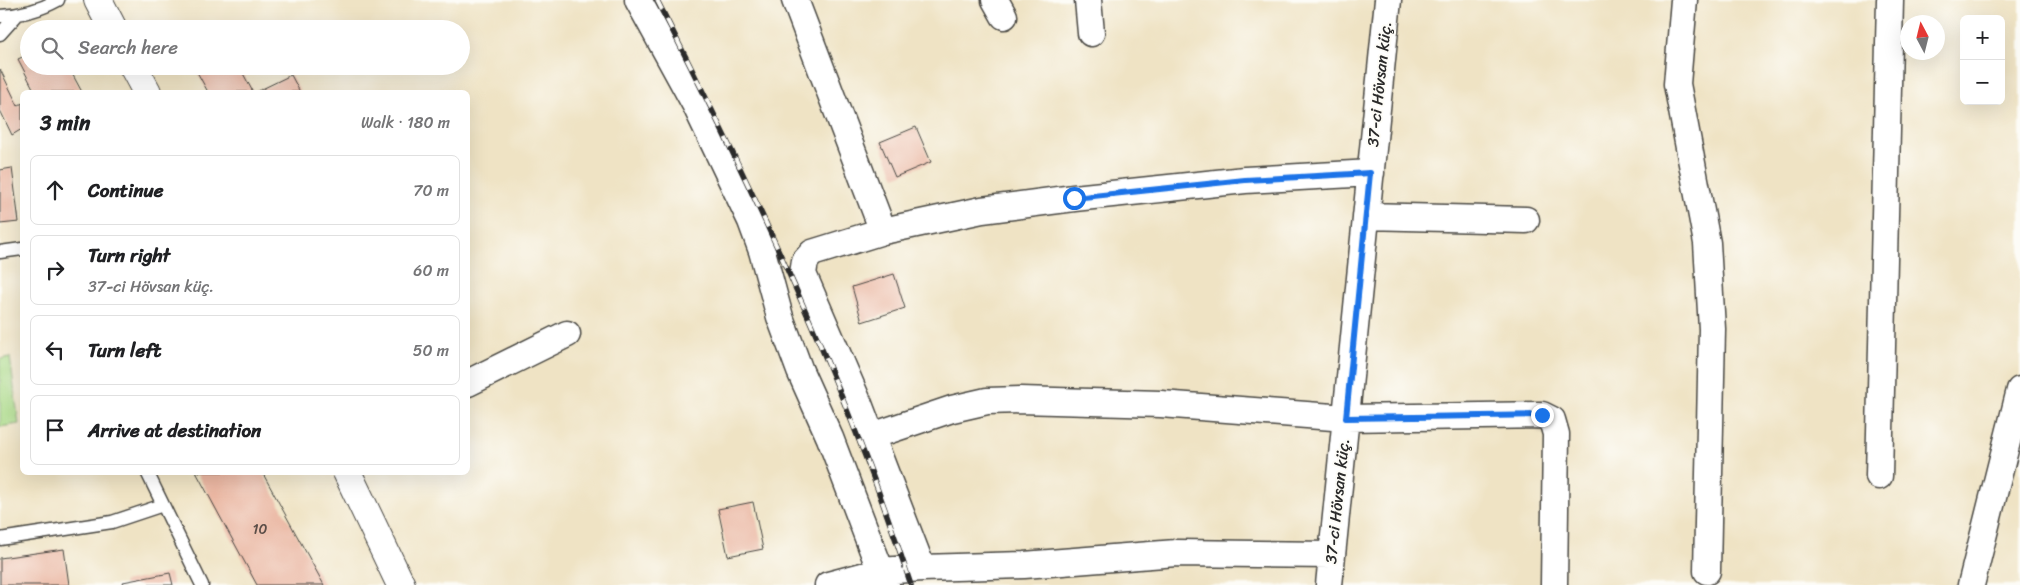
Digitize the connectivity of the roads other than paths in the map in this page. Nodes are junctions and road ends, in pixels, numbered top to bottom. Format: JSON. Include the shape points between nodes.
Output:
{"nodes":[{"id":1,"x":58,"y":0,"type":"edge"},
{"id":2,"x":98,"y":0,"type":"edge"},
{"id":3,"x":638,"y":0,"type":"edge"},
{"id":4,"x":795,"y":0,"type":"edge"},
{"id":5,"x":1088,"y":0,"type":"edge"},
{"id":6,"x":1388,"y":0,"type":"edge"},
{"id":7,"x":1684,"y":0,"type":"edge"},
{"id":8,"x":1890,"y":0,"type":"edge"},
{"id":9,"x":42,"y":4,"type":"edge"},
{"id":10,"x":17,"y":15,"type":"junction"},
{"id":11,"x":0,"y":16,"type":"edge"},
{"id":12,"x":108,"y":20,"type":"edge"},
{"id":13,"x":1091,"y":33,"type":"dead end"},
{"id":14,"x":0,"y":34,"type":"edge"},
{"id":15,"x":138,"y":75,"type":"edge"},
{"id":16,"x":146,"y":90,"type":"edge"},
{"id":17,"x":1370,"y":173,"type":"junction"},
{"id":18,"x":1366,"y":216,"type":"junction"},
{"id":19,"x":1526,"y":220,"type":"dead end"},
{"id":20,"x":882,"y":231,"type":"junction"},
{"id":21,"x":20,"y":248,"type":"edge"},
{"id":22,"x":0,"y":252,"type":"edge"},
{"id":23,"x":567,"y":334,"type":"dead end"},
{"id":24,"x":470,"y":382,"type":"edge"},
{"id":25,"x":2020,"y":390,"type":"edge"},
{"id":26,"x":1346,"y":418,"type":"junction"},
{"id":27,"x":872,"y":436,"type":"junction"},
{"id":28,"x":148,"y":475,"type":"edge"},
{"id":29,"x":348,"y":475,"type":"edge"},
{"id":30,"x":1879,"y":476,"type":"dead end"},
{"id":31,"x":162,"y":506,"type":"junction"},
{"id":32,"x":0,"y":539,"type":"edge"},
{"id":33,"x":1332,"y":555,"type":"junction"},
{"id":34,"x":922,"y":568,"type":"junction"},
{"id":35,"x":1707,"y":571,"type":"dead end"},
{"id":36,"x":1025,"y":575,"type":"edge"},
{"id":37,"x":884,"y":578,"type":"edge"},
{"id":38,"x":202,"y":585,"type":"edge"},
{"id":39,"x":401,"y":585,"type":"edge"},
{"id":40,"x":828,"y":585,"type":"edge"},
{"id":41,"x":1329,"y":585,"type":"edge"},
{"id":42,"x":1554,"y":585,"type":"edge"},
{"id":43,"x":1971,"y":585,"type":"edge"}],
"edges":[{"from":1,"to":9,"type":"lane"},
{"from":2,"to":12,"type":"street"},
{"from":3,"to":37,"type":"street","via":[[696,104],[751,220],[800,372],[830,438]]},
{"from":4,"to":20,"type":"street"},
{"from":5,"to":13,"type":"street"},
{"from":6,"to":17,"type":"street","name":"37-ci Hövsan küç."},
{"from":7,"to":35,"type":"street","via":[[1677,84],[1707,243],[1712,329]]},
{"from":8,"to":30,"type":"street"},
{"from":9,"to":10,"type":"lane"},
{"from":10,"to":11,"type":"lane"},
{"from":10,"to":14,"type":"lane"},
{"from":15,"to":16,"type":"street"},
{"from":17,"to":18,"type":"street","name":"37-ci Hövsan küç."},
{"from":17,"to":20,"type":"street","via":[[1245,180],[1074,198],[982,210]]},
{"from":18,"to":19,"type":"street"},
{"from":18,"to":26,"type":"street","name":"37-ci Hövsan küç."},
{"from":20,"to":27,"type":"street","via":[[812,253],[805,261],[803,274]]},
{"from":21,"to":22,"type":"lane"},
{"from":23,"to":24,"type":"street"},
{"from":25,"to":43,"type":"street"},
{"from":26,"to":27,"type":"street","via":[[1161,404],[987,401],[952,408]]},
{"from":26,"to":33,"type":"street","name":"37-ci Hövsan küç."},
{"from":26,"to":42,"type":"street","via":[[1542,415],[1552,420],[1556,434]]},
{"from":27,"to":34,"type":"street"},
{"from":28,"to":31,"type":"lane"},
{"from":29,"to":39,"type":"street"},
{"from":31,"to":32,"type":"lane","via":[[112,522]]},
{"from":31,"to":38,"type":"lane"},
{"from":33,"to":36,"type":"street","via":[[1176,554]]},
{"from":33,"to":41,"type":"street","name":"37-ci Hövsan küç."},
{"from":34,"to":36,"type":"street"},
{"from":34,"to":37,"type":"street"},
{"from":37,"to":40,"type":"street"}]}
